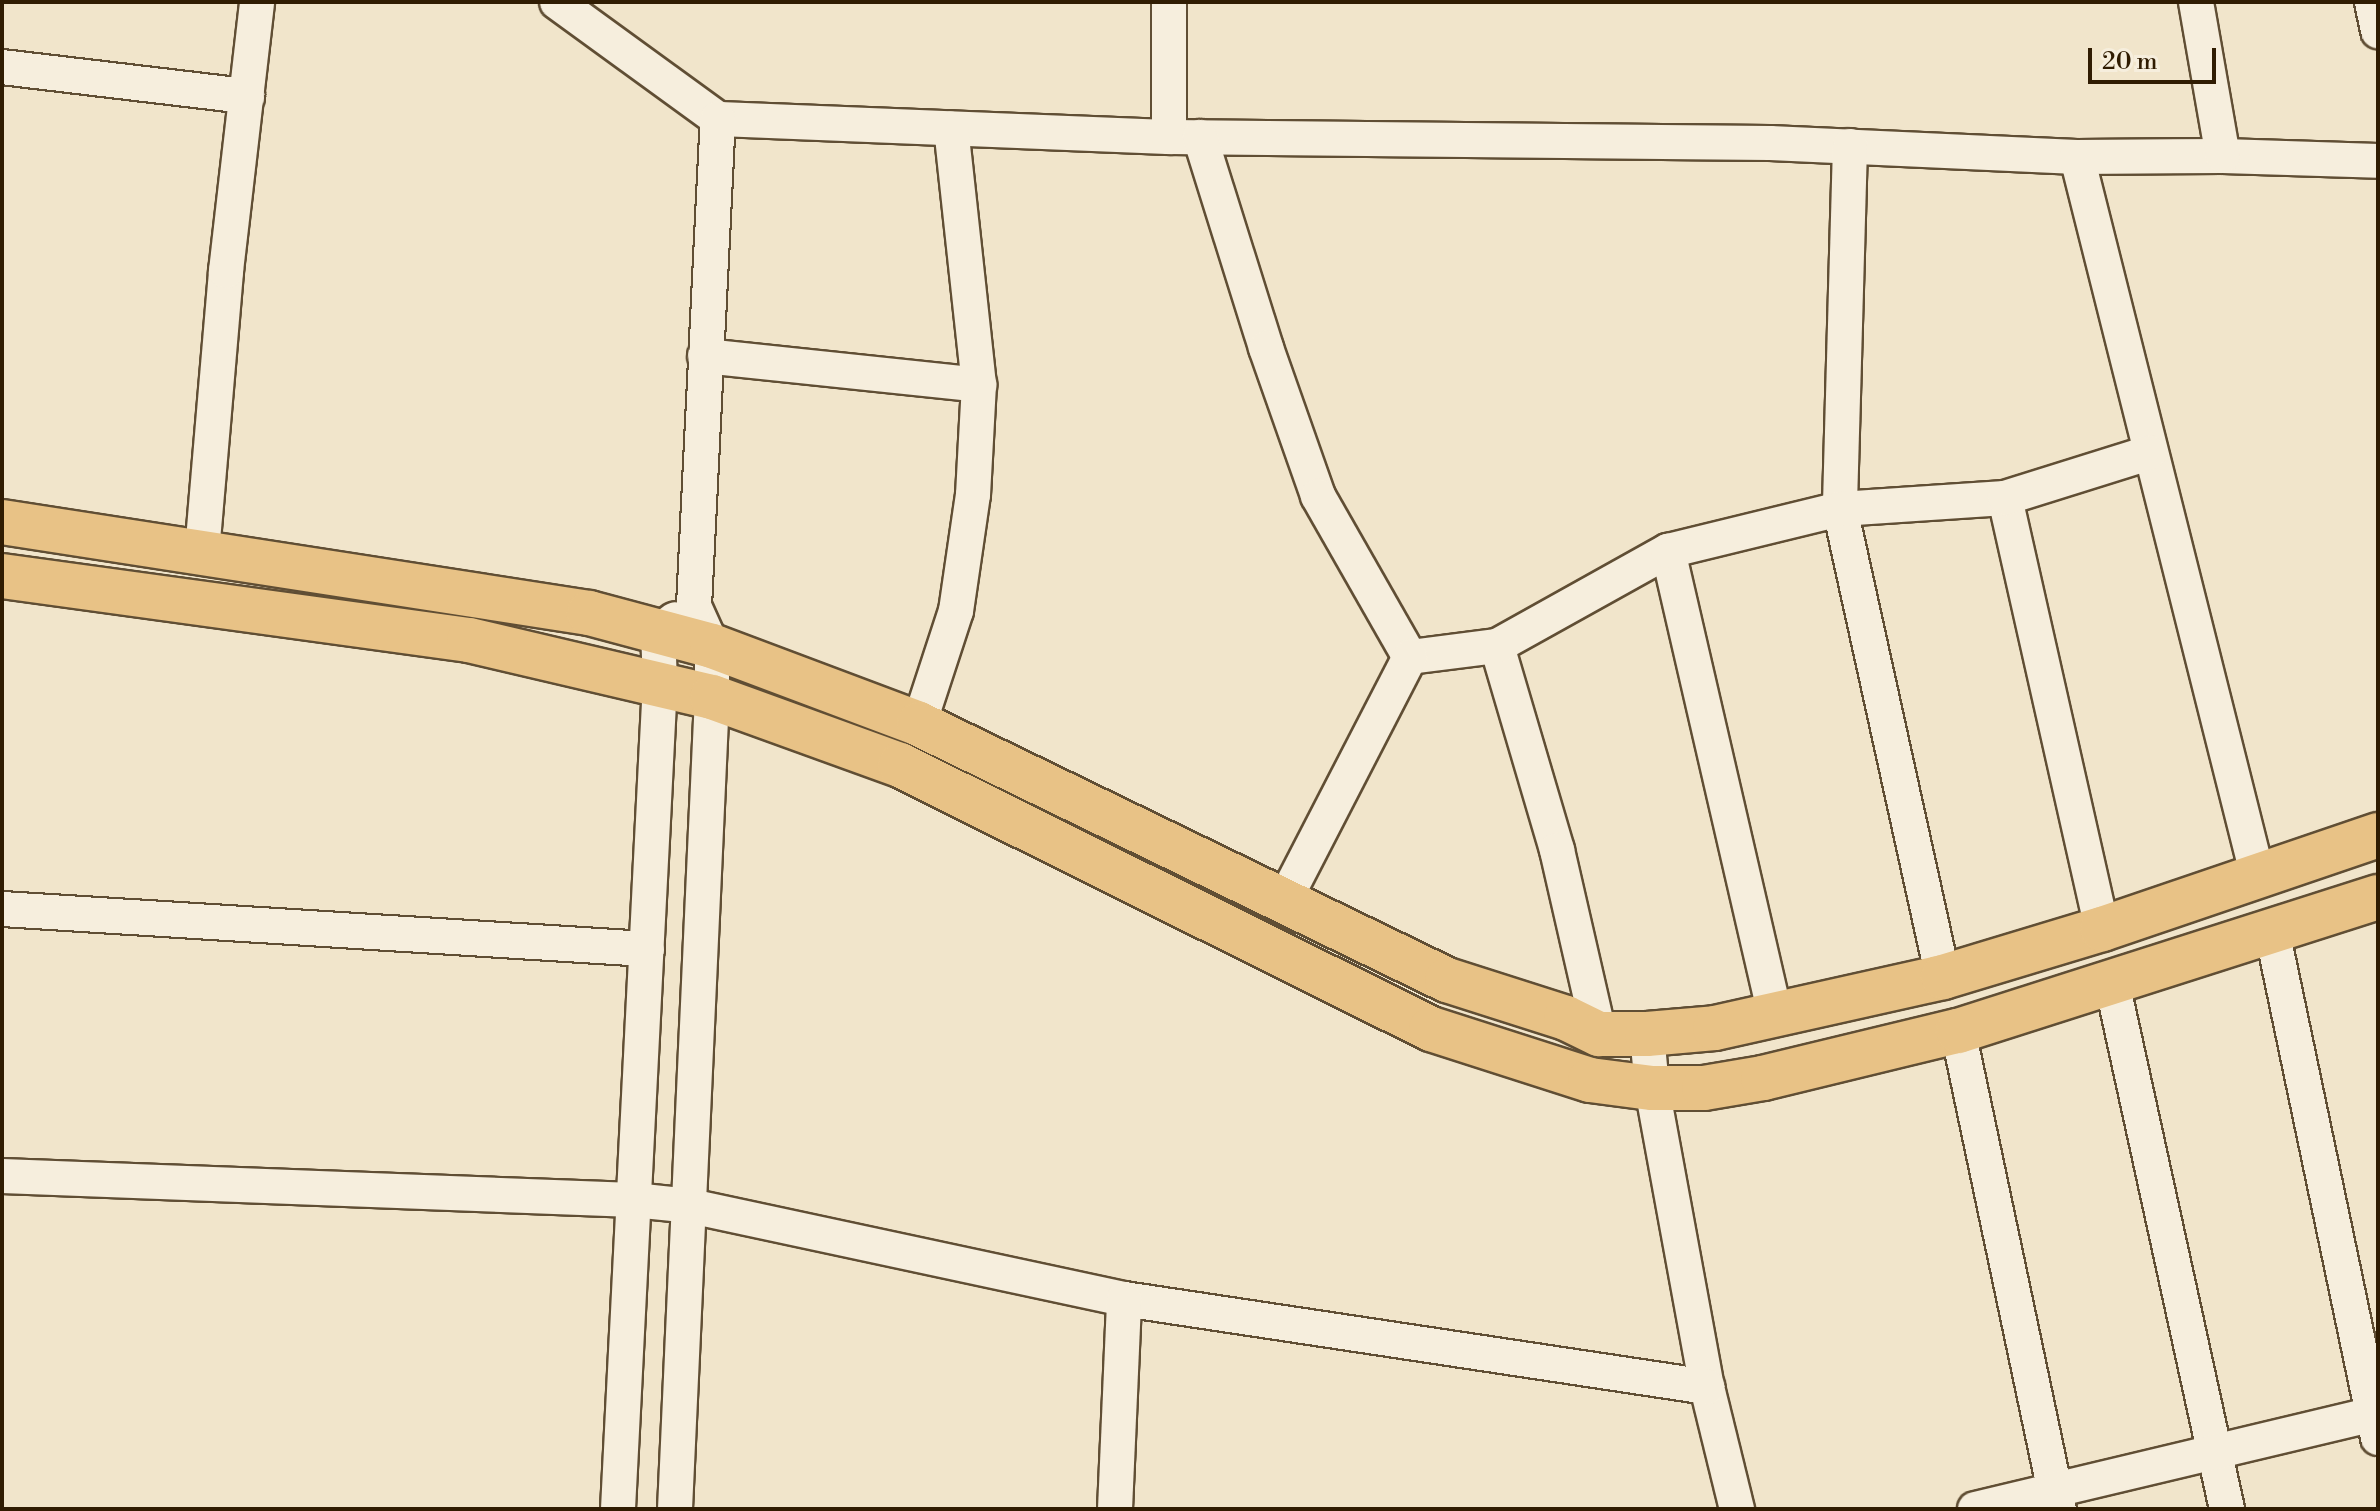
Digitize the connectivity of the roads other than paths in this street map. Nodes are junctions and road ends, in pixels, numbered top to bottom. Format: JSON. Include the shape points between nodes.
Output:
{"nodes":[{"id":1,"x":257,"y":2,"type":"edge"},
{"id":2,"x":557,"y":2,"type":"edge"},
{"id":3,"x":1169,"y":2,"type":"edge"},
{"id":4,"x":2196,"y":2,"type":"edge"},
{"id":5,"x":2372,"y":2,"type":"edge"},
{"id":6,"x":2378,"y":31,"type":"edge"},
{"id":7,"x":2,"y":67,"type":"edge"},
{"id":8,"x":247,"y":96,"type":"junction"},
{"id":9,"x":718,"y":119,"type":"junction"},
{"id":10,"x":951,"y":129,"type":"junction"},
{"id":11,"x":1185,"y":137,"type":"junction"},
{"id":12,"x":1850,"y":146,"type":"junction"},
{"id":13,"x":2223,"y":156,"type":"junction"},
{"id":14,"x":2077,"y":157,"type":"junction"},
{"id":15,"x":2378,"y":161,"type":"edge"},
{"id":16,"x":705,"y":356,"type":"junction"},
{"id":17,"x":979,"y":385,"type":"junction"},
{"id":18,"x":2149,"y":453,"type":"junction"},
{"id":19,"x":2005,"y":498,"type":"junction"},
{"id":20,"x":1840,"y":509,"type":"junction"},
{"id":21,"x":2,"y":522,"type":"edge"},
{"id":22,"x":1668,"y":551,"type":"junction"},
{"id":23,"x":202,"y":552,"type":"junction"},
{"id":24,"x":2,"y":576,"type":"edge"},
{"id":25,"x":694,"y":606,"type":"junction"},
{"id":26,"x":658,"y":632,"type":"junction"},
{"id":27,"x":712,"y":646,"type":"junction"},
{"id":28,"x":1497,"y":646,"type":"junction"},
{"id":29,"x":1410,"y":657,"type":"junction"},
{"id":30,"x":660,"y":683,"type":"junction"},
{"id":31,"x":712,"y":697,"type":"junction"},
{"id":32,"x":919,"y":724,"type":"junction"},
{"id":33,"x":2378,"y":835,"type":"edge"},
{"id":34,"x":2258,"y":877,"type":"junction"},
{"id":35,"x":2378,"y":897,"type":"edge"},
{"id":36,"x":1284,"y":901,"type":"junction"},
{"id":37,"x":2,"y":909,"type":"edge"},
{"id":38,"x":2102,"y":929,"type":"junction"},
{"id":39,"x":2272,"y":931,"type":"junction"},
{"id":40,"x":647,"y":949,"type":"junction"},
{"id":41,"x":1943,"y":977,"type":"junction"},
{"id":42,"x":2112,"y":983,"type":"junction"},
{"id":43,"x":1775,"y":1014,"type":"junction"},
{"id":44,"x":1958,"y":1031,"type":"junction"},
{"id":45,"x":1599,"y":1034,"type":"junction"},
{"id":46,"x":1647,"y":1034,"type":"junction"},
{"id":47,"x":1652,"y":1088,"type":"junction"},
{"id":48,"x":2,"y":1176,"type":"edge"},
{"id":49,"x":634,"y":1200,"type":"junction"},
{"id":50,"x":690,"y":1206,"type":"junction"},
{"id":51,"x":1124,"y":1299,"type":"junction"},
{"id":52,"x":1707,"y":1387,"type":"junction"},
{"id":53,"x":2376,"y":1422,"type":"edge"},
{"id":54,"x":2214,"y":1452,"type":"junction"},
{"id":55,"x":2057,"y":1500,"type":"edge"},
{"id":56,"x":618,"y":1509,"type":"edge"},
{"id":57,"x":675,"y":1509,"type":"edge"},
{"id":58,"x":1115,"y":1509,"type":"edge"},
{"id":59,"x":1737,"y":1509,"type":"edge"},
{"id":60,"x":1975,"y":1509,"type":"edge"},
{"id":61,"x":2227,"y":1509,"type":"edge"}],
"edges":[{"from":1,"to":8,"type":"street"},
{"from":2,"to":9,"type":"street"},
{"from":3,"to":11,"type":"street"},
{"from":4,"to":13,"type":"street"},
{"from":5,"to":6,"type":"street"},
{"from":7,"to":8,"type":"street"},
{"from":8,"to":23,"type":"street"},
{"from":9,"to":10,"type":"street"},
{"from":9,"to":16,"type":"street"},
{"from":10,"to":11,"type":"street"},
{"from":10,"to":17,"type":"street"},
{"from":11,"to":12,"type":"street"},
{"from":11,"to":29,"type":"street","via":[[1318,496]]},
{"from":12,"to":14,"type":"street"},
{"from":12,"to":20,"type":"street"},
{"from":13,"to":14,"type":"street"},
{"from":13,"to":15,"type":"street"},
{"from":14,"to":18,"type":"street"},
{"from":16,"to":17,"type":"street"},
{"from":16,"to":25,"type":"street"},
{"from":17,"to":32,"type":"street","via":[[973,495],[956,611]]},
{"from":18,"to":19,"type":"street"},
{"from":18,"to":34,"type":"street"},
{"from":19,"to":20,"type":"street"},
{"from":19,"to":38,"type":"street"},
{"from":20,"to":22,"type":"street"},
{"from":20,"to":41,"type":"street"},
{"from":21,"to":23,"type":"main road"},
{"from":22,"to":28,"type":"street"},
{"from":22,"to":43,"type":"street"},
{"from":23,"to":26,"type":"main road","via":[[589,613]]},
{"from":24,"to":30,"type":"main road","via":[[469,640]]},
{"from":25,"to":26,"type":"street"},
{"from":25,"to":27,"type":"street"},
{"from":26,"to":27,"type":"main road"},
{"from":26,"to":30,"type":"street"},
{"from":27,"to":31,"type":"street"},
{"from":27,"to":32,"type":"main road"},
{"from":28,"to":29,"type":"street"},
{"from":28,"to":45,"type":"street","via":[[1557,850]]},
{"from":29,"to":36,"type":"street"},
{"from":30,"to":31,"type":"main road"},
{"from":30,"to":40,"type":"street"},
{"from":31,"to":47,"type":"main road","via":[[900,765],[1431,1029],[1590,1080]]},
{"from":31,"to":50,"type":"street"},
{"from":32,"to":36,"type":"main road"},
{"from":33,"to":34,"type":"main road"},
{"from":34,"to":38,"type":"main road"},
{"from":35,"to":39,"type":"main road"},
{"from":36,"to":45,"type":"main road","via":[[1447,980],[1566,1018]]},
{"from":37,"to":40,"type":"street"},
{"from":38,"to":41,"type":"main road"},
{"from":39,"to":42,"type":"main road"},
{"from":39,"to":53,"type":"street"},
{"from":40,"to":49,"type":"street"},
{"from":41,"to":43,"type":"main road"},
{"from":42,"to":44,"type":"main road"},
{"from":42,"to":54,"type":"street"},
{"from":43,"to":46,"type":"main road","via":[[1715,1028]]},
{"from":44,"to":47,"type":"main road","via":[[1763,1078],[1704,1088]]},
{"from":44,"to":55,"type":"street"},
{"from":45,"to":46,"type":"main road"},
{"from":46,"to":47,"type":"street"},
{"from":47,"to":52,"type":"street"},
{"from":48,"to":49,"type":"street"},
{"from":49,"to":50,"type":"street"},
{"from":49,"to":56,"type":"street"},
{"from":50,"to":51,"type":"street"},
{"from":50,"to":57,"type":"street"},
{"from":51,"to":52,"type":"street"},
{"from":51,"to":58,"type":"street"},
{"from":52,"to":59,"type":"street"},
{"from":53,"to":54,"type":"street"},
{"from":54,"to":55,"type":"street"},
{"from":54,"to":61,"type":"street"},
{"from":55,"to":60,"type":"street"}]}
